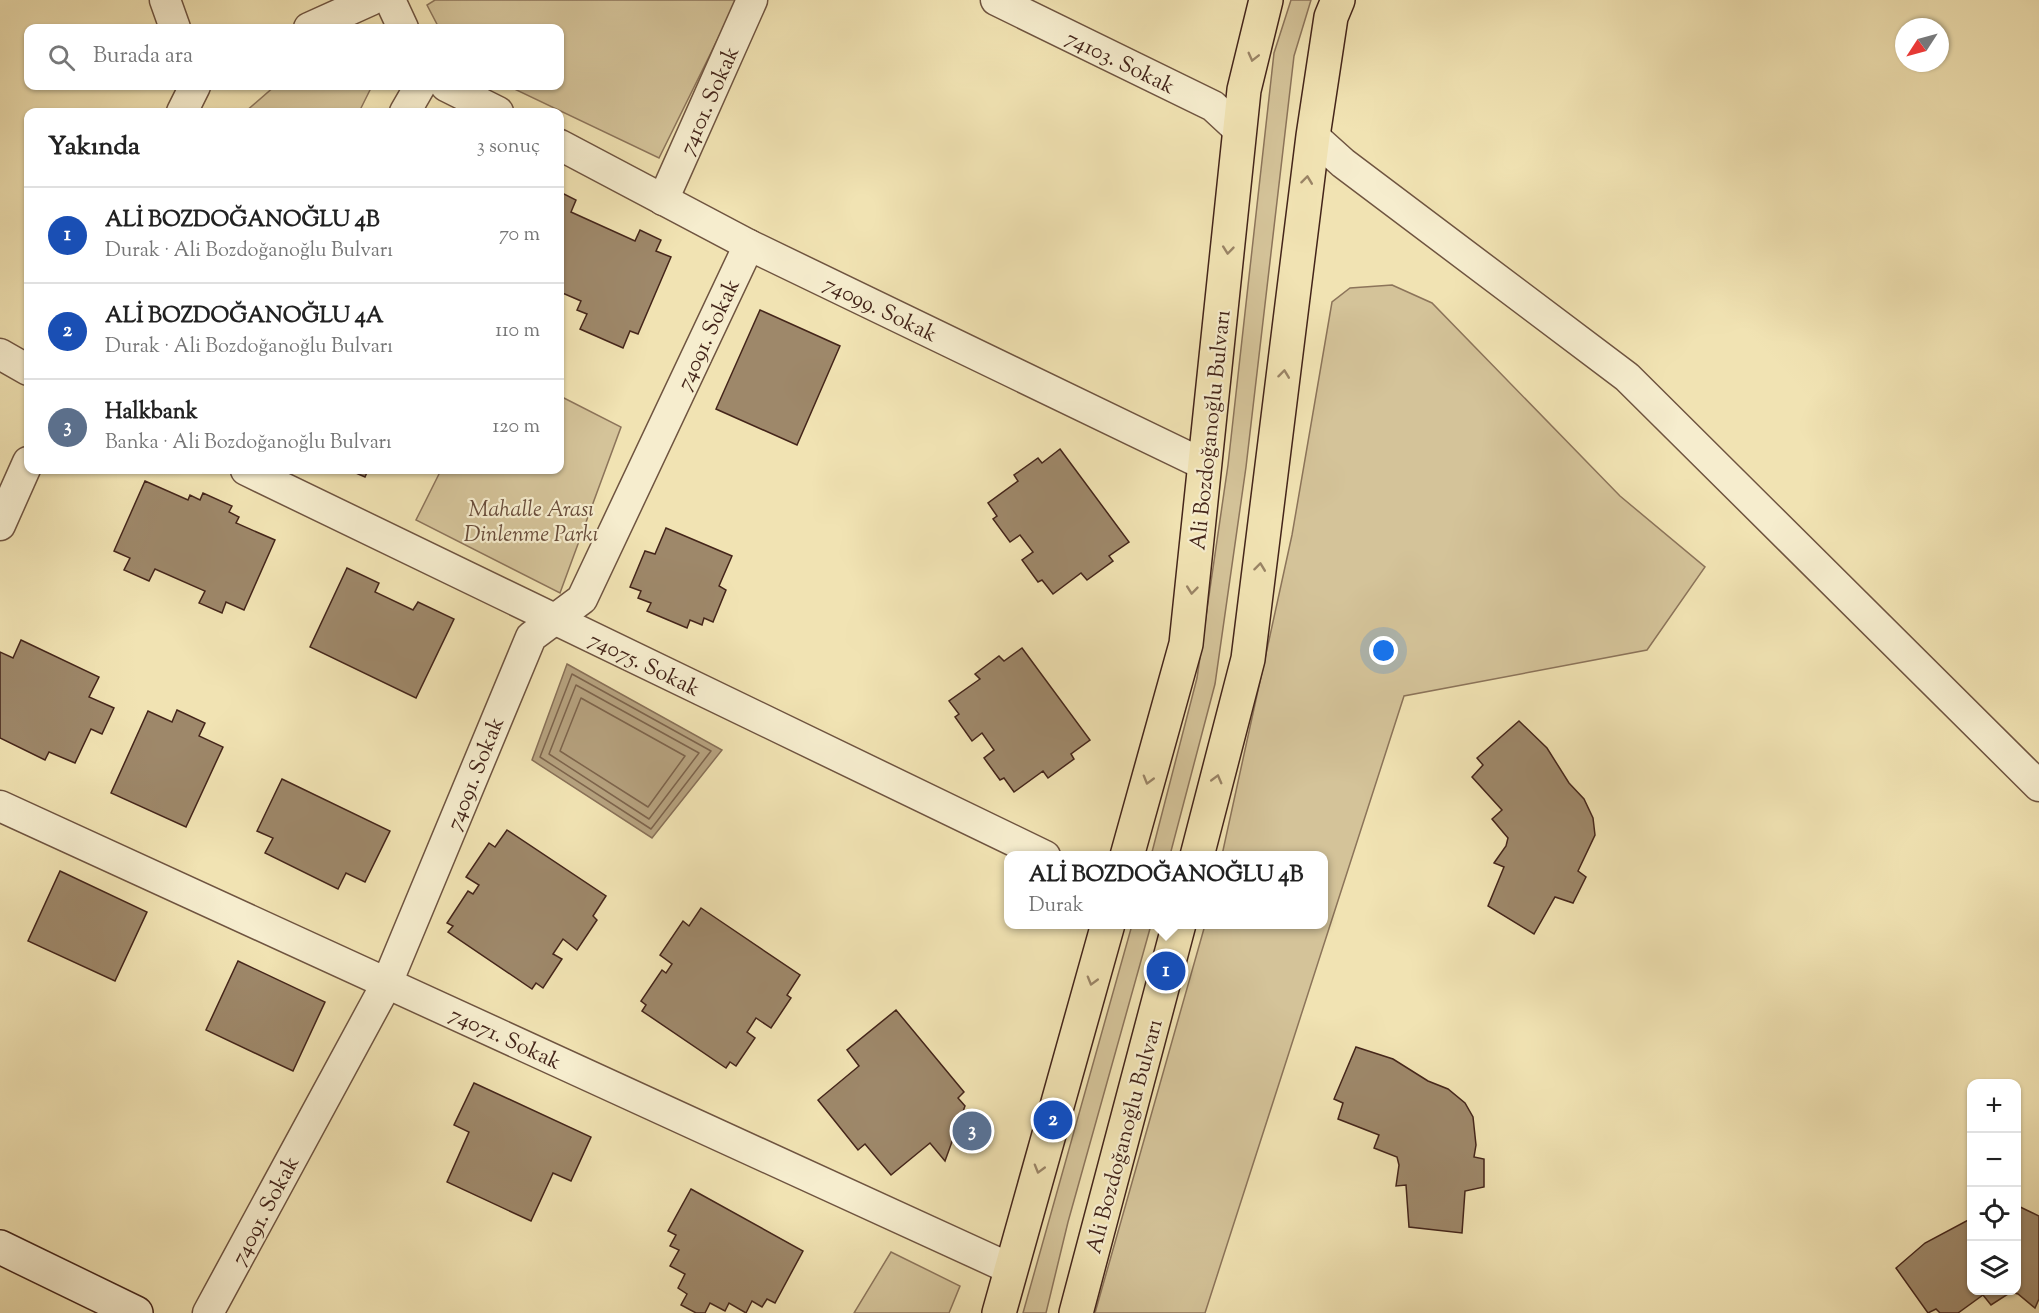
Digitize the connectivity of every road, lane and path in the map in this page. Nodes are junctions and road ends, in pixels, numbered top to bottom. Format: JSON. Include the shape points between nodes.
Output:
{"nodes":[{"id":1,"x":165,"y":0,"type":"edge"},
{"id":2,"x":371,"y":0,"type":"edge"},
{"id":3,"x":390,"y":0,"type":"edge"},
{"id":4,"x":753,"y":0,"type":"edge"},
{"id":5,"x":996,"y":0,"type":"edge"},
{"id":6,"x":1266,"y":0,"type":"edge"},
{"id":7,"x":1338,"y":0,"type":"edge"},
{"id":8,"x":174,"y":24,"type":"edge"},
{"id":9,"x":318,"y":24,"type":"edge"},
{"id":10,"x":401,"y":24,"type":"edge"},
{"id":11,"x":193,"y":90,"type":"edge"},
{"id":12,"x":418,"y":90,"type":"edge"},
{"id":13,"x":454,"y":90,"type":"edge"},
{"id":14,"x":184,"y":108,"type":"edge"},
{"id":15,"x":407,"y":108,"type":"edge"},
{"id":16,"x":490,"y":108,"type":"edge"},
{"id":17,"x":1240,"y":131,"type":"junction"},
{"id":18,"x":1313,"y":136,"type":"junction"},
{"id":19,"x":564,"y":147,"type":"edge"},
{"id":20,"x":663,"y":200,"type":"junction"},
{"id":21,"x":749,"y":245,"type":"junction"},
{"id":22,"x":0,"y":354,"type":"edge"},
{"id":23,"x":24,"y":368,"type":"edge"},
{"id":24,"x":1205,"y":465,"type":"junction"},
{"id":25,"x":24,"y":471,"type":"edge"},
{"id":26,"x":254,"y":474,"type":"edge"},
{"id":27,"x":0,"y":525,"type":"edge"},
{"id":28,"x":555,"y":620,"type":"junction"},
{"id":29,"x":2039,"y":786,"type":"edge"},
{"id":30,"x":0,"y":806,"type":"edge"},
{"id":31,"x":1037,"y":851,"type":"edge"},
{"id":32,"x":1128,"y":851,"type":"edge"},
{"id":33,"x":1198,"y":851,"type":"edge"},
{"id":34,"x":1107,"y":929,"type":"edge"},
{"id":35,"x":1178,"y":929,"type":"edge"},
{"id":36,"x":387,"y":983,"type":"junction"},
{"id":37,"x":0,"y":1247,"type":"edge"},
{"id":38,"x":1011,"y":1269,"type":"junction"},
{"id":39,"x":136,"y":1313,"type":"edge"},
{"id":40,"x":208,"y":1313,"type":"edge"},
{"id":41,"x":999,"y":1313,"type":"edge"},
{"id":42,"x":1076,"y":1313,"type":"edge"}],
"edges":[{"from":1,"to":8,"type":"street"},
{"from":2,"to":9,"type":"street"},
{"from":3,"to":10,"type":"street"},
{"from":4,"to":20,"type":"street","name":"74101. Sokak"},
{"from":5,"to":17,"type":"street","name":"74103. Sokak","via":[[1213,106]]},
{"from":6,"to":17,"type":"main road","name":"Ali Bozdoğanoğlu Bulvarı","one_way":true,"via":[[1244,90]]},
{"from":7,"to":18,"type":"main road","via":[[1331,17]]},
{"from":11,"to":14,"type":"street"},
{"from":12,"to":15,"type":"street"},
{"from":13,"to":16,"type":"street"},
{"from":17,"to":24,"type":"main road","name":"Ali Bozdoğanoğlu Bulvarı","one_way":true},
{"from":18,"to":29,"type":"street","via":[[1343,163],[1627,377]]},
{"from":33,"to":18,"type":"main road","one_way":true,"via":[[1248,659]]},
{"from":19,"to":20,"type":"street","name":"74099. Sokak"},
{"from":20,"to":21,"type":"street","name":"74099. Sokak"},
{"from":21,"to":24,"type":"street","name":"74099. Sokak"},
{"from":21,"to":28,"type":"street","name":"74091. Sokak","via":[[582,599]]},
{"from":22,"to":23,"type":"street"},
{"from":24,"to":32,"type":"main road","name":"Ali Bozdoğanoğlu Bulvarı","one_way":true,"via":[[1186,644]]},
{"from":25,"to":27,"type":"street"},
{"from":26,"to":28,"type":"street","name":"74075. Sokak"},
{"from":28,"to":31,"type":"street","name":"74075. Sokak"},
{"from":28,"to":36,"type":"street","name":"74091. Sokak","via":[[531,637]]},
{"from":30,"to":36,"type":"street","name":"74071. Sokak"},
{"from":34,"to":38,"type":"main road","one_way":true},
{"from":35,"to":42,"type":"main road","name":"Ali Bozdoğanoğlu Bulvarı"},
{"from":36,"to":38,"type":"street","name":"74071. Sokak"},
{"from":36,"to":40,"type":"street","name":"74091. Sokak"},
{"from":37,"to":39,"type":"main road"},
{"from":38,"to":41,"type":"main road"}]}
